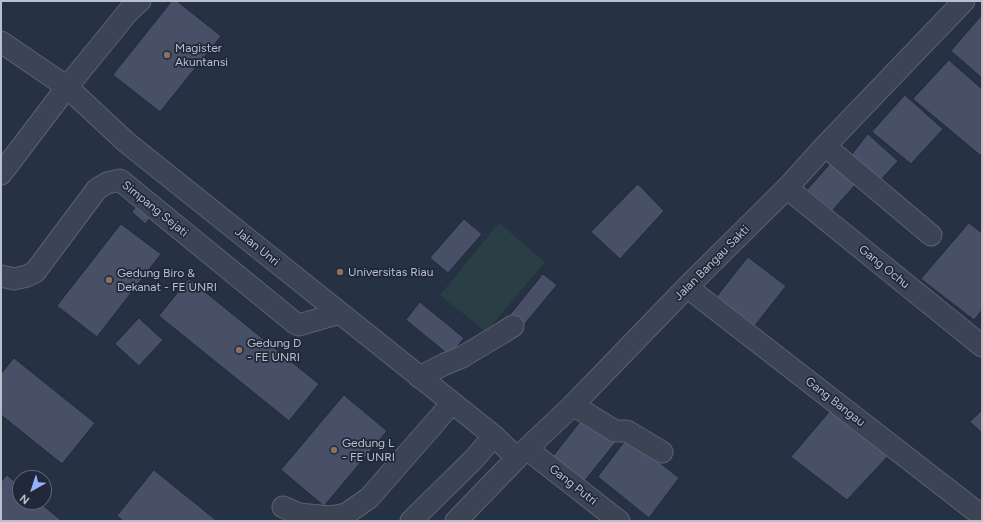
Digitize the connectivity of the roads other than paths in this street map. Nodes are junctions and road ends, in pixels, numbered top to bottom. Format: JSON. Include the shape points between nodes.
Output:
{"nodes":[{"id":1,"x":140,"y":1,"type":"edge"},
{"id":2,"x":964,"y":1,"type":"edge"},
{"id":3,"x":1,"y":42,"type":"edge"},
{"id":4,"x":67,"y":87,"type":"junction"},
{"id":5,"x":825,"y":146,"type":"junction"},
{"id":6,"x":1,"y":174,"type":"edge"},
{"id":7,"x":787,"y":188,"type":"junction"},
{"id":8,"x":931,"y":235,"type":"dead end"},
{"id":9,"x":1,"y":276,"type":"edge"},
{"id":10,"x":687,"y":287,"type":"junction"},
{"id":11,"x":340,"y":313,"type":"junction"},
{"id":12,"x":513,"y":326,"type":"dead end"},
{"id":13,"x":982,"y":346,"type":"edge"},
{"id":14,"x":419,"y":377,"type":"junction"},
{"id":15,"x":452,"y":403,"type":"junction"},
{"id":16,"x":573,"y":405,"type":"junction"},
{"id":17,"x":494,"y":436,"type":"junction"},
{"id":18,"x":662,"y":452,"type":"dead end"},
{"id":19,"x":519,"y":453,"type":"junction"},
{"id":20,"x":283,"y":507,"type":"dead end"},
{"id":21,"x":982,"y":516,"type":"edge"},
{"id":22,"x":412,"y":521,"type":"edge"},
{"id":23,"x":456,"y":521,"type":"edge"},
{"id":24,"x":619,"y":521,"type":"edge"}],
"edges":[{"from":1,"to":4,"type":"street","via":[[128,12]]},
{"from":2,"to":5,"type":"street","name":"Jalan Bangau Sakti"},
{"from":3,"to":4,"type":"street","name":"Jalan Unri"},
{"from":4,"to":6,"type":"street"},
{"from":4,"to":11,"type":"street","name":"Jalan Unri","via":[[126,142]]},
{"from":5,"to":7,"type":"street","name":"Jalan Bangau Sakti"},
{"from":5,"to":8,"type":"street"},
{"from":7,"to":10,"type":"street","name":"Jalan Bangau Sakti"},
{"from":7,"to":13,"type":"street","name":"Gang Ochu"},
{"from":9,"to":11,"type":"street","name":"Simpang Sejati","via":[[14,279],[35,272],[97,189],[106,183],[120,180],[299,325]]},
{"from":10,"to":16,"type":"street","name":"Jalan Bangau Sakti"},
{"from":10,"to":21,"type":"street","name":"Gang Bangau"},
{"from":11,"to":14,"type":"street","name":"Jalan Unri"},
{"from":12,"to":14,"type":"street","via":[[462,357]]},
{"from":14,"to":15,"type":"street","name":"Jalan Unri"},
{"from":15,"to":17,"type":"street","name":"Jalan Unri"},
{"from":15,"to":20,"type":"street","via":[[369,498],[346,514],[330,517],[299,514]]},
{"from":16,"to":18,"type":"street","via":[[615,431],[627,431]]},
{"from":16,"to":19,"type":"street","name":"Jalan Bangau Sakti"},
{"from":17,"to":19,"type":"street","name":"Jalan Unri"},
{"from":17,"to":22,"type":"street"},
{"from":19,"to":23,"type":"street","name":"Jalan Bangau Sakti"},
{"from":19,"to":24,"type":"street","name":"Gang Putri"}]}
